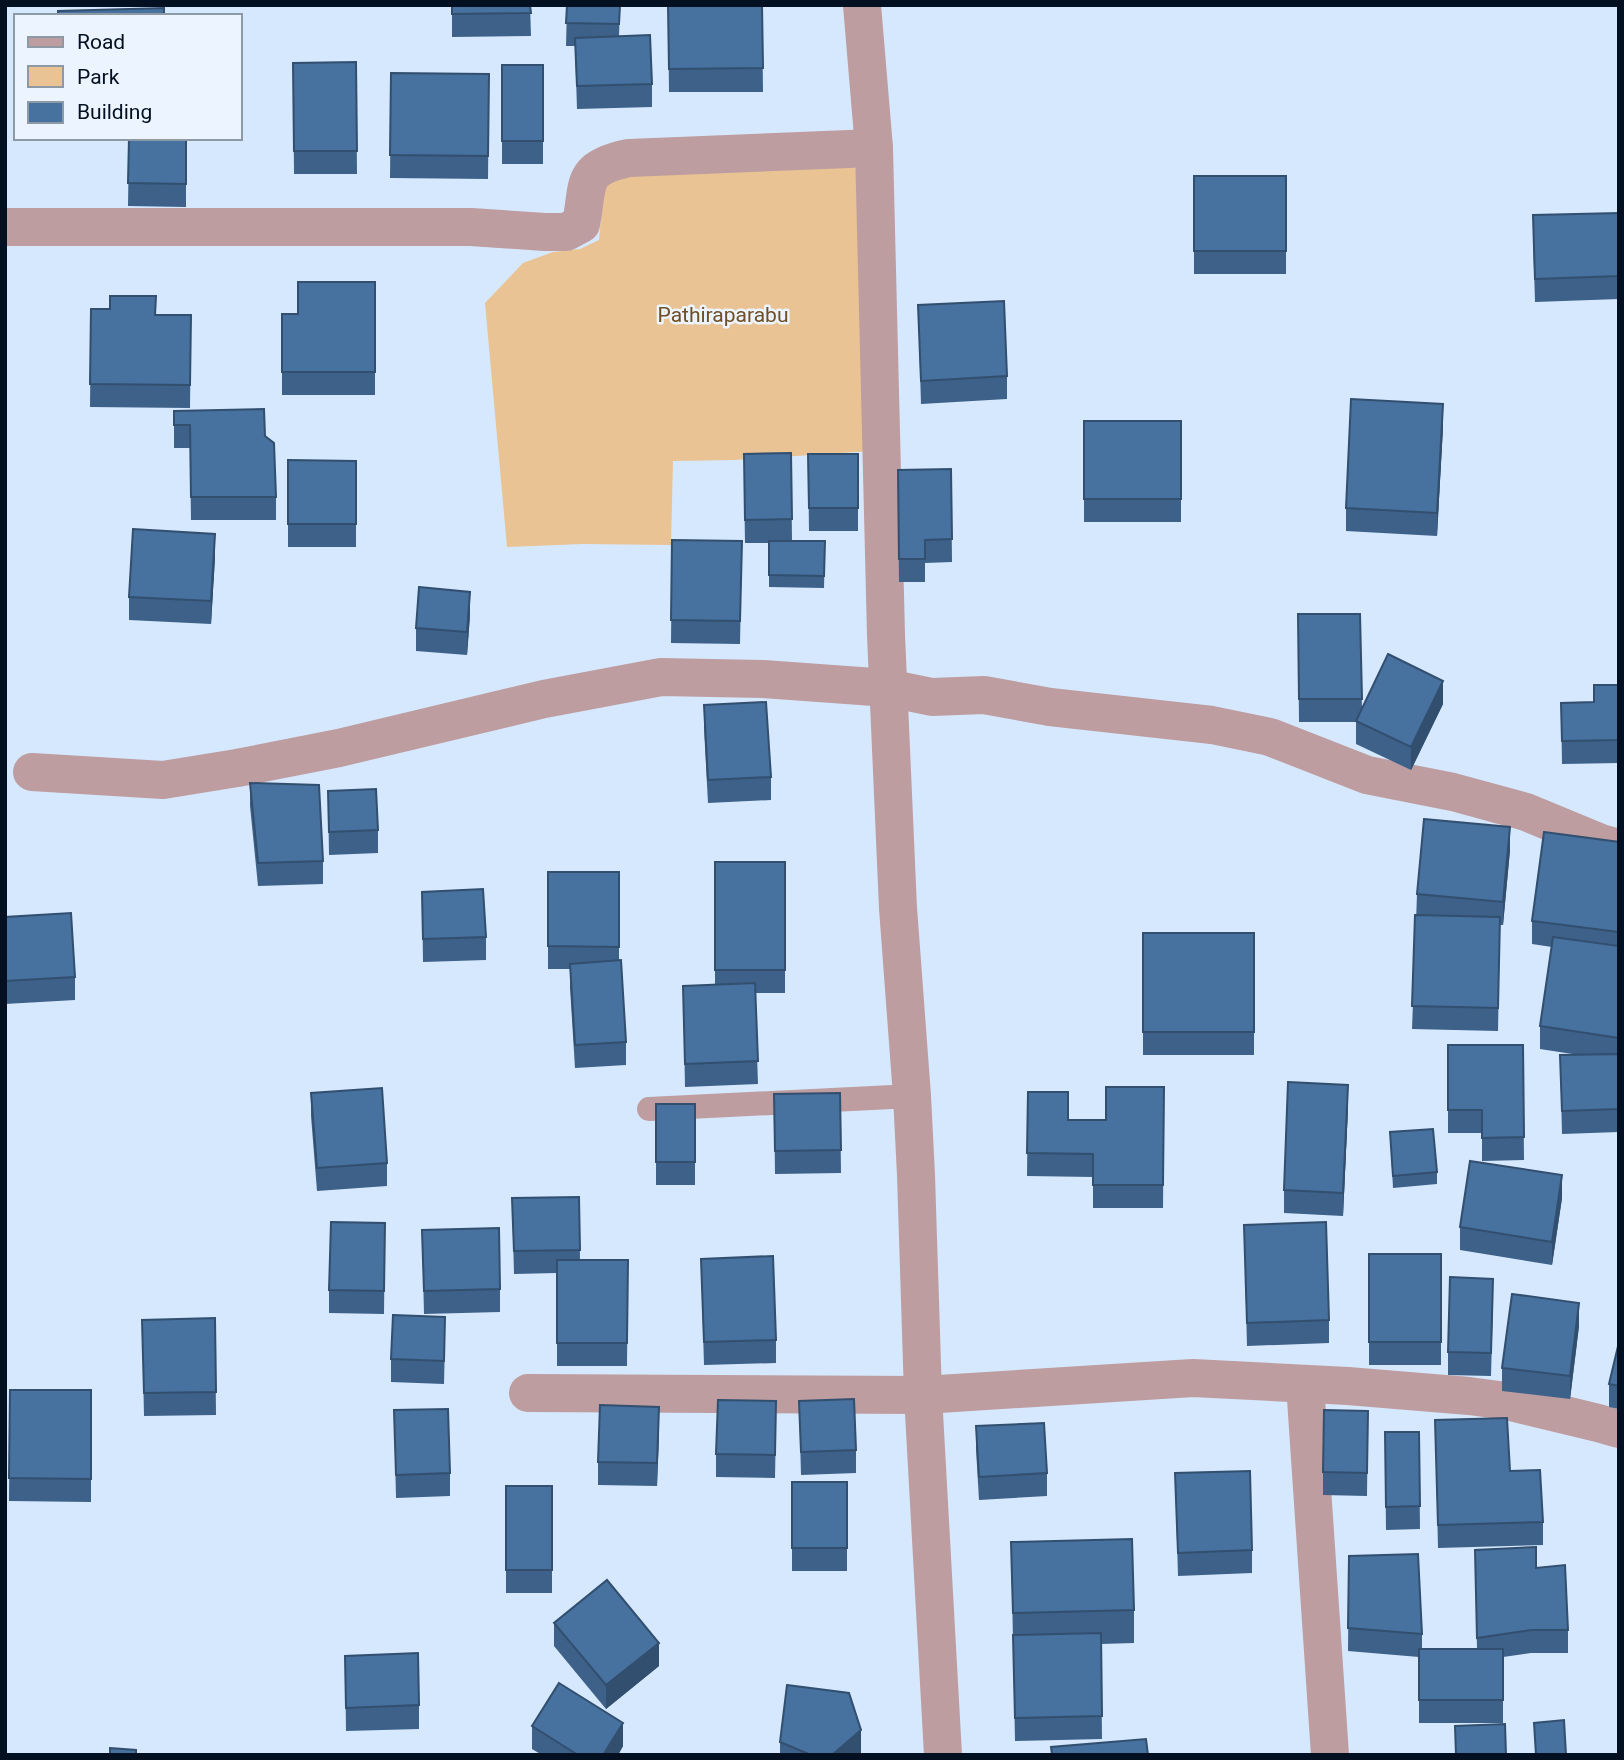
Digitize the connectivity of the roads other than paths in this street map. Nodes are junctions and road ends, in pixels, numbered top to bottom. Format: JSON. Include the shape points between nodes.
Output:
{"nodes":[{"id":1,"x":862,"y":5,"type":"edge"},
{"id":2,"x":874,"y":148,"type":"junction"},
{"id":3,"x":5,"y":228,"type":"edge"},
{"id":4,"x":888,"y":688,"type":"junction"},
{"id":5,"x":32,"y":772,"type":"dead end"},
{"id":6,"x":1619,"y":848,"type":"edge"},
{"id":7,"x":912,"y":1096,"type":"junction"},
{"id":8,"x":649,"y":1109,"type":"dead end"},
{"id":9,"x":1306,"y":1384,"type":"junction"},
{"id":10,"x":528,"y":1393,"type":"dead end"},
{"id":11,"x":923,"y":1395,"type":"junction"},
{"id":12,"x":1619,"y":1429,"type":"edge"},
{"id":13,"x":943,"y":1755,"type":"edge"},
{"id":14,"x":1329,"y":1755,"type":"edge"}],
"edges":[{"from":1,"to":2,"type":"street"},
{"from":2,"to":3,"type":"street","via":[[614,161],[590,176],[580,224],[566,232],[458,226]]},
{"from":2,"to":4,"type":"street"},
{"from":4,"to":5,"type":"street","via":[[662,677],[544,699],[339,748],[163,780]]},
{"from":4,"to":6,"type":"street","via":[[932,697],[984,695],[1270,737],[1367,775],[1526,812]]},
{"from":4,"to":7,"type":"street"},
{"from":7,"to":8,"type":"lane"},
{"from":7,"to":11,"type":"street"},
{"from":9,"to":11,"type":"street","via":[[1193,1378]]},
{"from":9,"to":12,"type":"street","via":[[1482,1397]]},
{"from":9,"to":14,"type":"street"},
{"from":10,"to":11,"type":"street"},
{"from":11,"to":13,"type":"street"}]}
